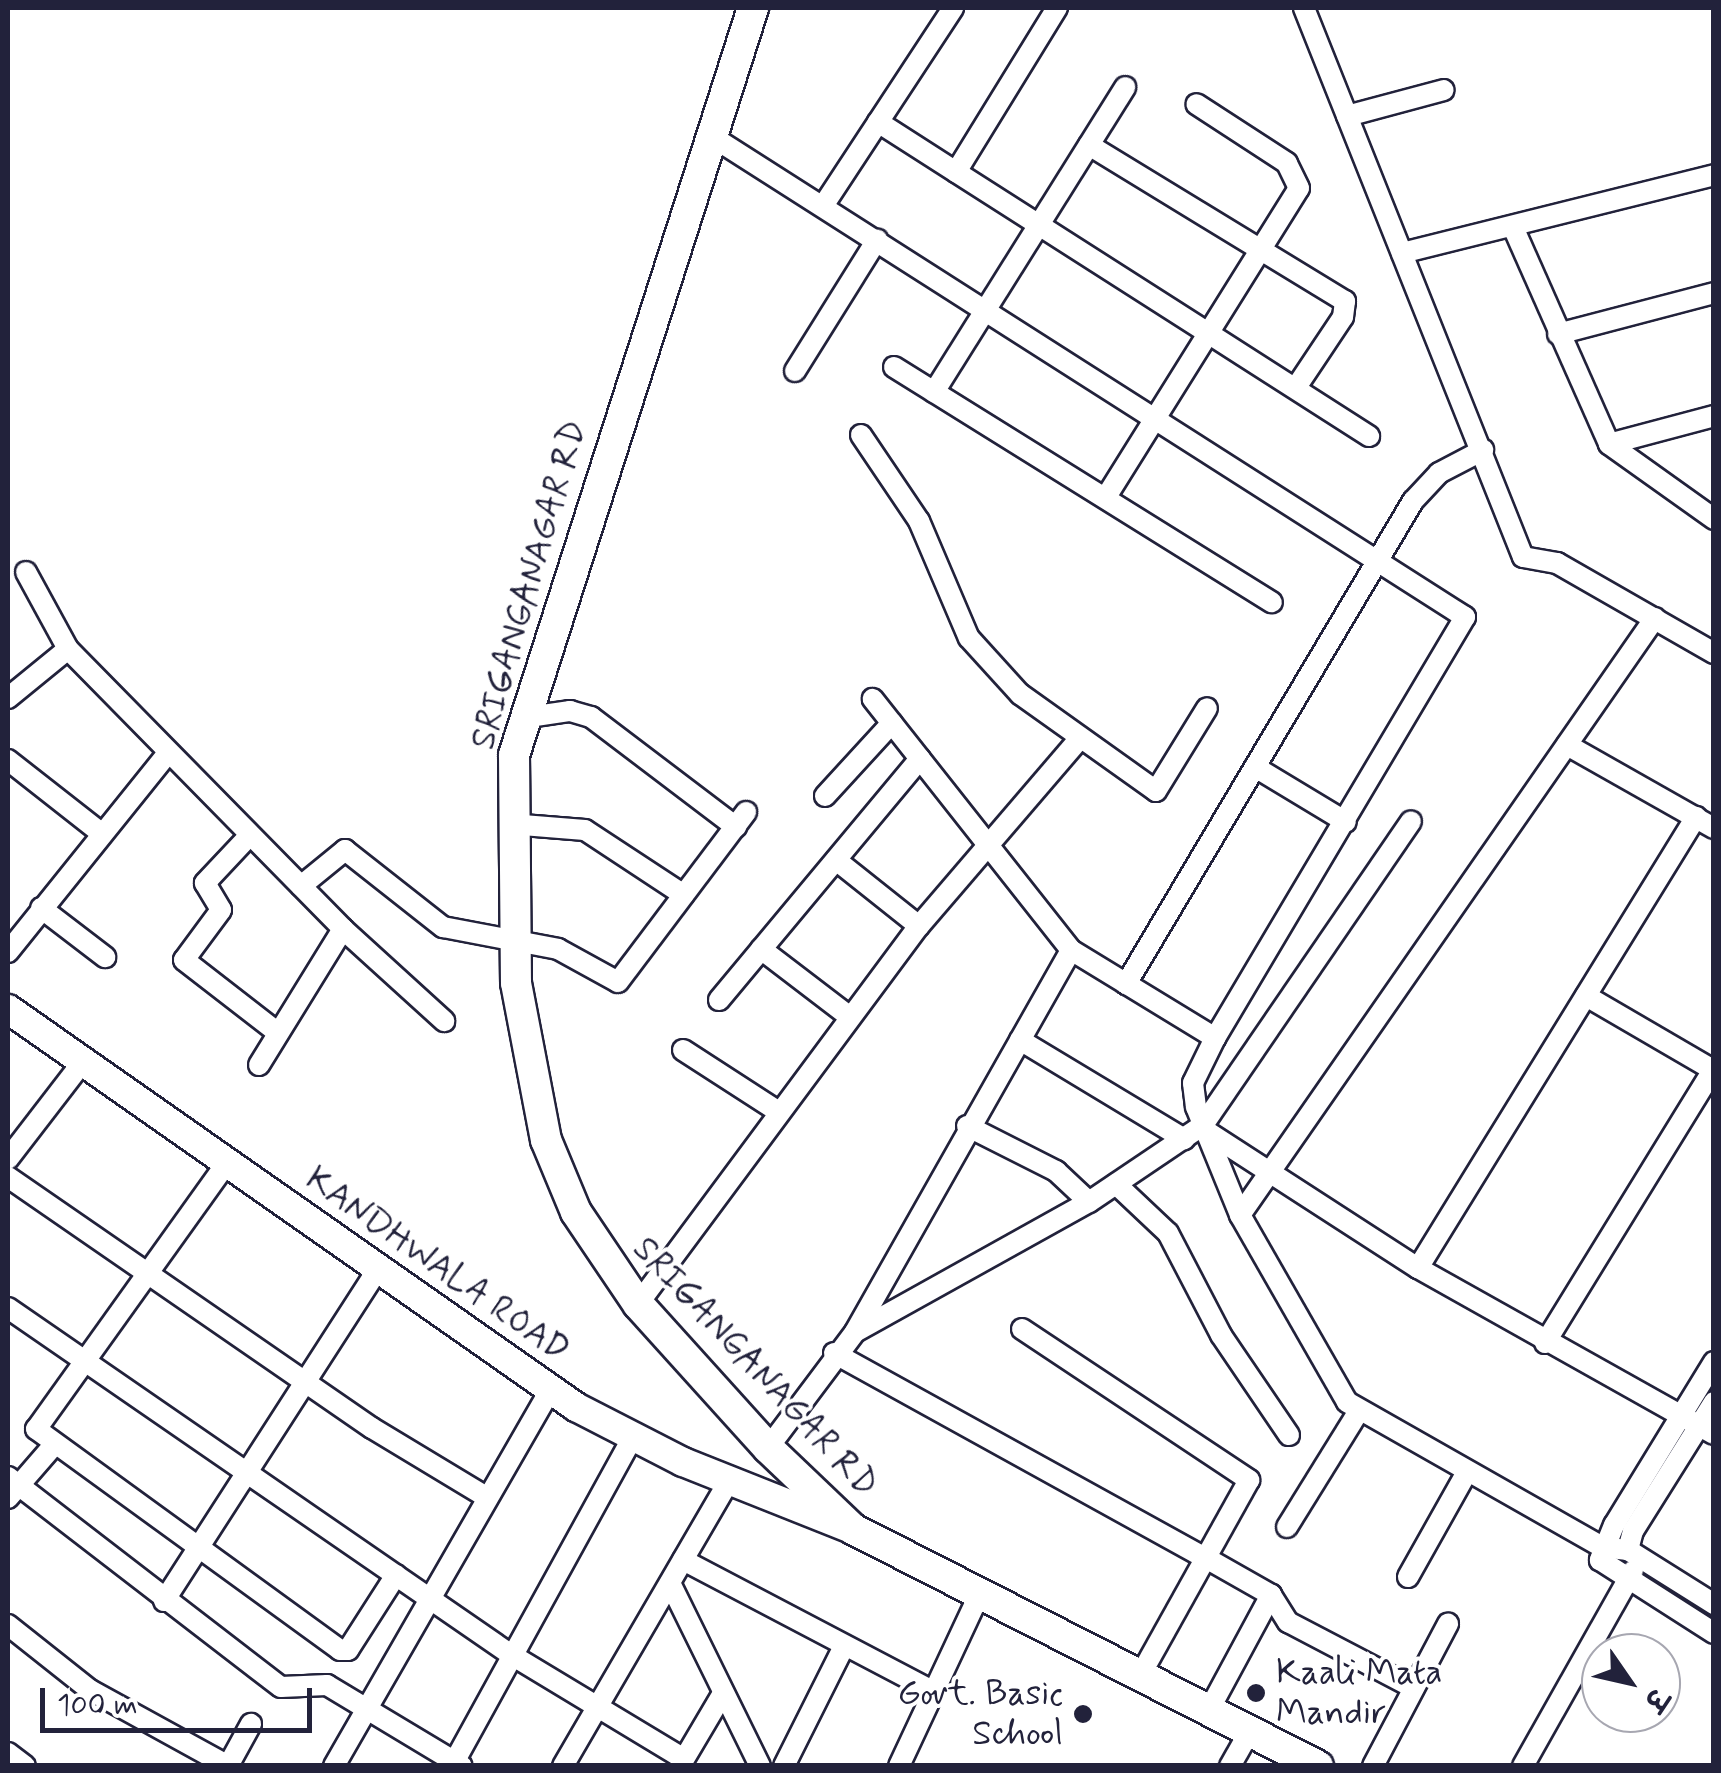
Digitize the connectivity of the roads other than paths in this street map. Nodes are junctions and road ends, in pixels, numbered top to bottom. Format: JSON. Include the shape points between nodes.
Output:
{"nodes":[{"id":1,"x":753,"y":8,"type":"edge"},
{"id":2,"x":954,"y":8,"type":"edge"},
{"id":3,"x":1058,"y":8,"type":"edge"},
{"id":4,"x":1304,"y":8,"type":"edge"},
{"id":5,"x":1125,"y":87,"type":"dead end"},
{"id":6,"x":1444,"y":90,"type":"dead end"},
{"id":7,"x":1196,"y":104,"type":"dead end"},
{"id":8,"x":1347,"y":116,"type":"junction"},
{"id":9,"x":878,"y":122,"type":"junction"},
{"id":10,"x":708,"y":134,"type":"junction"},
{"id":11,"x":1089,"y":145,"type":"junction"},
{"id":12,"x":956,"y":172,"type":"junction"},
{"id":13,"x":1714,"y":175,"type":"edge"},
{"id":14,"x":823,"y":206,"type":"junction"},
{"id":15,"x":1040,"y":225,"type":"junction"},
{"id":16,"x":1513,"y":227,"type":"junction"},
{"id":17,"x":877,"y":240,"type":"junction"},
{"id":18,"x":1262,"y":249,"type":"junction"},
{"id":19,"x":1402,"y":253,"type":"junction"},
{"id":20,"x":1714,"y":294,"type":"edge"},
{"id":21,"x":988,"y":309,"type":"junction"},
{"id":22,"x":1209,"y":331,"type":"junction"},
{"id":23,"x":1558,"y":334,"type":"junction"},
{"id":24,"x":894,"y":367,"type":"dead end"},
{"id":25,"x":795,"y":371,"type":"dead end"},
{"id":26,"x":1297,"y":386,"type":"junction"},
{"id":27,"x":934,"y":392,"type":"junction"},
{"id":28,"x":1158,"y":415,"type":"junction"},
{"id":29,"x":1714,"y":416,"type":"edge"},
{"id":30,"x":861,"y":435,"type":"dead end"},
{"id":31,"x":1368,"y":436,"type":"dead end"},
{"id":32,"x":1609,"y":444,"type":"junction"},
{"id":33,"x":1483,"y":450,"type":"junction"},
{"id":34,"x":1106,"y":497,"type":"junction"},
{"id":35,"x":1714,"y":519,"type":"edge"},
{"id":36,"x":1378,"y":560,"type":"junction"},
{"id":37,"x":26,"y":572,"type":"dead end"},
{"id":38,"x":1272,"y":602,"type":"dead end"},
{"id":39,"x":1655,"y":618,"type":"junction"},
{"id":40,"x":68,"y":649,"type":"junction"},
{"id":41,"x":1714,"y":653,"type":"edge"},
{"id":42,"x":8,"y":698,"type":"edge"},
{"id":43,"x":872,"y":699,"type":"dead end"},
{"id":44,"x":1207,"y":708,"type":"dead end"},
{"id":45,"x":522,"y":718,"type":"junction"},
{"id":46,"x":892,"y":723,"type":"junction"},
{"id":47,"x":1079,"y":740,"type":"junction"},
{"id":48,"x":1567,"y":745,"type":"junction"},
{"id":49,"x":168,"y":753,"type":"junction"},
{"id":50,"x":920,"y":759,"type":"junction"},
{"id":51,"x":8,"y":760,"type":"edge"},
{"id":52,"x":1255,"y":767,"type":"junction"},
{"id":53,"x":825,"y":796,"type":"dead end"},
{"id":54,"x":1411,"y":821,"type":"dead end"},
{"id":55,"x":1346,"y":822,"type":"junction"},
{"id":56,"x":1705,"y":823,"type":"edge"},
{"id":57,"x":510,"y":824,"type":"junction"},
{"id":58,"x":101,"y":834,"type":"junction"},
{"id":59,"x":250,"y":835,"type":"junction"},
{"id":60,"x":986,"y":845,"type":"junction"},
{"id":61,"x":836,"y":860,"type":"junction"},
{"id":62,"x":301,"y":886,"type":"junction"},
{"id":63,"x":684,"y":895,"type":"junction"},
{"id":64,"x":41,"y":908,"type":"junction"},
{"id":65,"x":919,"y":926,"type":"junction"},
{"id":66,"x":343,"y":929,"type":"junction"},
{"id":67,"x":513,"y":942,"type":"junction"},
{"id":68,"x":761,"y":949,"type":"junction"},
{"id":69,"x":1071,"y":950,"type":"junction"},
{"id":70,"x":8,"y":952,"type":"edge"},
{"id":71,"x":105,"y":957,"type":"dead end"},
{"id":72,"x":1126,"y":984,"type":"junction"},
{"id":73,"x":1586,"y":996,"type":"junction"},
{"id":74,"x":718,"y":1000,"type":"dead end"},
{"id":75,"x":8,"y":1010,"type":"edge"},
{"id":76,"x":850,"y":1017,"type":"junction"},
{"id":77,"x":444,"y":1021,"type":"dead end"},
{"id":78,"x":278,"y":1033,"type":"junction"},
{"id":79,"x":1215,"y":1038,"type":"junction"},
{"id":80,"x":1020,"y":1040,"type":"junction"},
{"id":81,"x":683,"y":1050,"type":"dead end"},
{"id":82,"x":82,"y":1063,"type":"junction"},
{"id":83,"x":259,"y":1065,"type":"dead end"},
{"id":84,"x":1713,"y":1069,"type":"edge"},
{"id":85,"x":779,"y":1112,"type":"junction"},
{"id":86,"x":967,"y":1126,"type":"junction"},
{"id":87,"x":1204,"y":1128,"type":"junction"},
{"id":88,"x":1184,"y":1139,"type":"junction"},
{"id":89,"x":8,"y":1159,"type":"edge"},
{"id":90,"x":226,"y":1164,"type":"junction"},
{"id":91,"x":1272,"y":1172,"type":"junction"},
{"id":92,"x":8,"y":1177,"type":"edge"},
{"id":93,"x":1116,"y":1184,"type":"junction"},
{"id":94,"x":1090,"y":1202,"type":"junction"},
{"id":95,"x":1240,"y":1215,"type":"junction"},
{"id":96,"x":1418,"y":1268,"type":"junction"},
{"id":97,"x":378,"y":1269,"type":"junction"},
{"id":98,"x":146,"y":1274,"type":"junction"},
{"id":99,"x":638,"y":1304,"type":"junction"},
{"id":100,"x":8,"y":1308,"type":"edge"},
{"id":101,"x":1022,"y":1329,"type":"dead end"},
{"id":102,"x":856,"y":1332,"type":"junction"},
{"id":103,"x":1546,"y":1343,"type":"junction"},
{"id":104,"x":834,"y":1353,"type":"junction"},
{"id":105,"x":84,"y":1358,"type":"junction"},
{"id":106,"x":1714,"y":1362,"type":"edge"},
{"id":107,"x":304,"y":1380,"type":"junction"},
{"id":108,"x":550,"y":1390,"type":"junction"},
{"id":109,"x":1714,"y":1402,"type":"edge"},
{"id":110,"x":1359,"y":1411,"type":"junction"},
{"id":111,"x":1698,"y":1425,"type":"edge"},
{"id":112,"x":1289,"y":1434,"type":"dead end"},
{"id":113,"x":632,"y":1438,"type":"junction"},
{"id":114,"x":53,"y":1446,"type":"junction"},
{"id":115,"x":768,"y":1448,"type":"junction"},
{"id":116,"x":249,"y":1469,"type":"junction"},
{"id":117,"x":1467,"y":1472,"type":"junction"},
{"id":118,"x":729,"y":1481,"type":"junction"},
{"id":119,"x":11,"y":1486,"type":"edge"},
{"id":120,"x":488,"y":1498,"type":"junction"},
{"id":121,"x":1287,"y":1527,"type":"dead end"},
{"id":122,"x":852,"y":1530,"type":"junction"},
{"id":123,"x":1602,"y":1547,"type":"junction"},
{"id":124,"x":198,"y":1550,"type":"junction"},
{"id":125,"x":1633,"y":1556,"type":"junction"},
{"id":126,"x":1206,"y":1558,"type":"junction"},
{"id":127,"x":683,"y":1560,"type":"junction"},
{"id":128,"x":396,"y":1576,"type":"junction"},
{"id":129,"x":1408,"y":1577,"type":"dead end"},
{"id":130,"x":1628,"y":1582,"type":"junction"},
{"id":131,"x":670,"y":1583,"type":"junction"},
{"id":132,"x":978,"y":1594,"type":"junction"},
{"id":133,"x":1270,"y":1595,"type":"junction"},
{"id":134,"x":430,"y":1599,"type":"junction"},
{"id":135,"x":164,"y":1601,"type":"junction"},
{"id":136,"x":1714,"y":1604,"type":"edge"},
{"id":137,"x":1448,"y":1624,"type":"dead end"},
{"id":138,"x":8,"y":1626,"type":"edge"},
{"id":139,"x":1714,"y":1633,"type":"edge"},
{"id":140,"x":843,"y":1648,"type":"junction"},
{"id":141,"x":510,"y":1654,"type":"junction"},
{"id":142,"x":1140,"y":1676,"type":"junction"},
{"id":143,"x":1414,"y":1688,"type":"junction"},
{"id":144,"x":934,"y":1692,"type":"junction"},
{"id":145,"x":722,"y":1694,"type":"junction"},
{"id":146,"x":598,"y":1706,"type":"junction"},
{"id":147,"x":365,"y":1708,"type":"junction"},
{"id":148,"x":1209,"y":1710,"type":"junction"},
{"id":149,"x":251,"y":1724,"type":"dead end"},
{"id":150,"x":1250,"y":1731,"type":"junction"},
{"id":151,"x":8,"y":1753,"type":"edge"},
{"id":152,"x":682,"y":1762,"type":"edge"},
{"id":153,"x":456,"y":1764,"type":"edge"},
{"id":154,"x":25,"y":1766,"type":"edge"},
{"id":155,"x":334,"y":1766,"type":"edge"},
{"id":156,"x":563,"y":1766,"type":"edge"},
{"id":157,"x":760,"y":1766,"type":"edge"},
{"id":158,"x":784,"y":1766,"type":"edge"},
{"id":159,"x":899,"y":1766,"type":"edge"},
{"id":160,"x":1230,"y":1766,"type":"edge"},
{"id":161,"x":1318,"y":1766,"type":"edge"},
{"id":162,"x":1373,"y":1766,"type":"edge"},
{"id":163,"x":1524,"y":1766,"type":"edge"}],
"edges":[{"from":1,"to":10,"type":"main road","name":"SRIGANGANAGAR RD"},
{"from":2,"to":9,"type":"street"},
{"from":3,"to":12,"type":"street"},
{"from":4,"to":8,"type":"street"},
{"from":5,"to":11,"type":"street"},
{"from":6,"to":8,"type":"street"},
{"from":7,"to":18,"type":"street","via":[[1296,171],[1296,197]]},
{"from":8,"to":19,"type":"street"},
{"from":9,"to":12,"type":"street"},
{"from":9,"to":14,"type":"street"},
{"from":10,"to":14,"type":"street"},
{"from":10,"to":45,"type":"main road","name":"SRIGANGANAGAR RD"},
{"from":11,"to":15,"type":"street"},
{"from":11,"to":18,"type":"street"},
{"from":12,"to":15,"type":"street"},
{"from":13,"to":16,"type":"street"},
{"from":14,"to":17,"type":"street"},
{"from":15,"to":21,"type":"street"},
{"from":15,"to":22,"type":"street"},
{"from":16,"to":19,"type":"street"},
{"from":16,"to":23,"type":"street"},
{"from":17,"to":21,"type":"street"},
{"from":17,"to":25,"type":"street"},
{"from":18,"to":22,"type":"street"},
{"from":18,"to":26,"type":"street","via":[[1338,295],[1348,308]]},
{"from":19,"to":33,"type":"street"},
{"from":20,"to":23,"type":"street"},
{"from":21,"to":27,"type":"street"},
{"from":21,"to":28,"type":"street"},
{"from":22,"to":26,"type":"street"},
{"from":22,"to":28,"type":"street"},
{"from":23,"to":32,"type":"street"},
{"from":24,"to":27,"type":"street"},
{"from":26,"to":31,"type":"street"},
{"from":27,"to":34,"type":"street"},
{"from":28,"to":34,"type":"street"},
{"from":28,"to":36,"type":"street"},
{"from":29,"to":32,"type":"street"},
{"from":30,"to":47,"type":"street","via":[[919,521],[969,638],[1000,675]]},
{"from":32,"to":35,"type":"street"},
{"from":33,"to":36,"type":"street","via":[[1430,480]]},
{"from":33,"to":39,"type":"street","via":[[1527,562],[1558,564]]},
{"from":34,"to":38,"type":"street"},
{"from":36,"to":52,"type":"street"},
{"from":36,"to":55,"type":"street","via":[[1458,610],[1465,623]]},
{"from":37,"to":40,"type":"street"},
{"from":39,"to":41,"type":"street"},
{"from":39,"to":48,"type":"street"},
{"from":40,"to":42,"type":"street"},
{"from":40,"to":49,"type":"street"},
{"from":43,"to":46,"type":"street"},
{"from":44,"to":47,"type":"street","via":[[1156,790]]},
{"from":45,"to":57,"type":"main road","name":"SRIGANGANAGAR RD"},
{"from":45,"to":63,"type":"street","via":[[570,712],[591,717],[741,820]]},
{"from":46,"to":50,"type":"street"},
{"from":46,"to":53,"type":"street"},
{"from":47,"to":60,"type":"street"},
{"from":48,"to":56,"type":"street"},
{"from":48,"to":91,"type":"street"},
{"from":49,"to":58,"type":"street"},
{"from":49,"to":59,"type":"street"},
{"from":50,"to":60,"type":"street"},
{"from":50,"to":61,"type":"street"},
{"from":51,"to":58,"type":"street"},
{"from":52,"to":55,"type":"street"},
{"from":52,"to":72,"type":"street"},
{"from":54,"to":87,"type":"street"},
{"from":55,"to":79,"type":"street"},
{"from":56,"to":73,"type":"street"},
{"from":57,"to":63,"type":"street","via":[[586,830]]},
{"from":57,"to":67,"type":"main road","name":"SRIGANGANAGAR RD"},
{"from":58,"to":64,"type":"street"},
{"from":59,"to":62,"type":"street"},
{"from":59,"to":78,"type":"street","via":[[205,883],[221,910],[184,960]]},
{"from":60,"to":65,"type":"street"},
{"from":60,"to":69,"type":"street"},
{"from":61,"to":65,"type":"street"},
{"from":61,"to":68,"type":"street"},
{"from":62,"to":66,"type":"street"},
{"from":62,"to":67,"type":"street","via":[[327,858],[345,850],[443,927]]},
{"from":63,"to":67,"type":"street","via":[[618,982],[558,949]]},
{"from":64,"to":70,"type":"street"},
{"from":64,"to":71,"type":"street"},
{"from":65,"to":76,"type":"street"},
{"from":66,"to":77,"type":"street"},
{"from":66,"to":78,"type":"street"},
{"from":67,"to":99,"type":"main road","name":"SRIGANGANAGAR RD","via":[[546,1140],[576,1212]]},
{"from":68,"to":74,"type":"street"},
{"from":68,"to":76,"type":"street"},
{"from":69,"to":72,"type":"street"},
{"from":69,"to":80,"type":"street"},
{"from":72,"to":79,"type":"street"},
{"from":73,"to":84,"type":"street"},
{"from":73,"to":96,"type":"street"},
{"from":75,"to":82,"type":"street","name":"KANDHWALA ROAD"},
{"from":76,"to":85,"type":"street"},
{"from":78,"to":83,"type":"street"},
{"from":79,"to":87,"type":"street","via":[[1193,1083]]},
{"from":80,"to":86,"type":"street"},
{"from":80,"to":88,"type":"street"},
{"from":81,"to":85,"type":"street"},
{"from":82,"to":89,"type":"street"},
{"from":82,"to":90,"type":"street","name":"KANDHWALA ROAD"},
{"from":84,"to":103,"type":"street"},
{"from":85,"to":99,"type":"street"},
{"from":86,"to":94,"type":"street","via":[[1056,1171]]},
{"from":86,"to":102,"type":"street"},
{"from":87,"to":88,"type":"street"},
{"from":87,"to":91,"type":"street"},
{"from":87,"to":95,"type":"street"},
{"from":88,"to":93,"type":"street"},
{"from":90,"to":97,"type":"street","name":"KANDHWALA ROAD"},
{"from":90,"to":98,"type":"street"},
{"from":91,"to":95,"type":"street"},
{"from":91,"to":96,"type":"street"},
{"from":92,"to":98,"type":"street"},
{"from":93,"to":94,"type":"street"},
{"from":93,"to":112,"type":"street","via":[[1168,1233],[1221,1336]]},
{"from":94,"to":102,"type":"street"},
{"from":95,"to":110,"type":"street","via":[[1339,1391]]},
{"from":96,"to":103,"type":"street"},
{"from":97,"to":107,"type":"street"},
{"from":97,"to":108,"type":"street","name":"KANDHWALA ROAD"},
{"from":98,"to":105,"type":"street"},
{"from":98,"to":107,"type":"street"},
{"from":99,"to":115,"type":"main road","name":"SRIGANGANAGAR RD"},
{"from":100,"to":105,"type":"street"},
{"from":101,"to":126,"type":"street","via":[[1249,1480]]},
{"from":102,"to":104,"type":"street"},
{"from":103,"to":111,"type":"street"},
{"from":104,"to":115,"type":"street"},
{"from":104,"to":126,"type":"street"},
{"from":105,"to":114,"type":"street","via":[[38,1422],[40,1437]]},
{"from":105,"to":116,"type":"street"},
{"from":106,"to":111,"type":"street"},
{"from":107,"to":116,"type":"street"},
{"from":107,"to":120,"type":"street"},
{"from":108,"to":113,"type":"street","name":"KANDHWALA ROAD"},
{"from":108,"to":120,"type":"street"},
{"from":109,"to":111,"type":"street"},
{"from":110,"to":117,"type":"street"},
{"from":110,"to":121,"type":"street"},
{"from":111,"to":123,"type":"street"},
{"from":111,"to":125,"type":"street"},
{"from":113,"to":118,"type":"street","name":"KANDHWALA ROAD"},
{"from":113,"to":141,"type":"street"},
{"from":114,"to":119,"type":"street"},
{"from":114,"to":124,"type":"street"},
{"from":115,"to":122,"type":"main road","name":"SRIGANGANAGAR RD"},
{"from":116,"to":124,"type":"street"},
{"from":116,"to":128,"type":"street"},
{"from":117,"to":123,"type":"street"},
{"from":117,"to":129,"type":"street"},
{"from":118,"to":122,"type":"street","name":"KANDHWALA ROAD"},
{"from":118,"to":127,"type":"street"},
{"from":119,"to":135,"type":"street"},
{"from":120,"to":134,"type":"street"},
{"from":122,"to":132,"type":"main road","name":"SRIGANGANAGAR RD"},
{"from":123,"to":125,"type":"street"},
{"from":123,"to":130,"type":"street","via":[[1602,1566]]},
{"from":124,"to":128,"type":"street","via":[[340,1650],[348,1650]]},
{"from":124,"to":135,"type":"street"},
{"from":125,"to":130,"type":"street"},
{"from":125,"to":136,"type":"street"},
{"from":126,"to":133,"type":"street"},
{"from":126,"to":142,"type":"street"},
{"from":127,"to":131,"type":"street"},
{"from":127,"to":140,"type":"street"},
{"from":128,"to":134,"type":"street"},
{"from":130,"to":139,"type":"street"},
{"from":130,"to":163,"type":"street"},
{"from":131,"to":145,"type":"street"},
{"from":131,"to":146,"type":"street"},
{"from":132,"to":142,"type":"main road","name":"SRIGANGANAGAR RD"},
{"from":132,"to":144,"type":"street"},
{"from":133,"to":143,"type":"street","via":[[1288,1622]]},
{"from":133,"to":148,"type":"street"},
{"from":134,"to":141,"type":"street"},
{"from":134,"to":147,"type":"street"},
{"from":135,"to":147,"type":"street","via":[[281,1687],[316,1682]]},
{"from":137,"to":143,"type":"street"},
{"from":138,"to":149,"type":"street","via":[[90,1690],[228,1766]]},
{"from":140,"to":144,"type":"street"},
{"from":140,"to":158,"type":"street"},
{"from":141,"to":146,"type":"street"},
{"from":141,"to":153,"type":"street"},
{"from":142,"to":148,"type":"main road","name":"SRIGANGANAGAR RD"},
{"from":143,"to":162,"type":"street"},
{"from":144,"to":159,"type":"street"},
{"from":145,"to":152,"type":"street"},
{"from":145,"to":157,"type":"street"},
{"from":146,"to":152,"type":"street"},
{"from":146,"to":156,"type":"street"},
{"from":147,"to":153,"type":"street"},
{"from":147,"to":155,"type":"street"},
{"from":148,"to":150,"type":"main road","name":"SRIGANGANAGAR RD"},
{"from":150,"to":160,"type":"street"},
{"from":150,"to":161,"type":"main road","name":"SRIGANGANAGAR RD"},
{"from":151,"to":154,"type":"street"}]}
